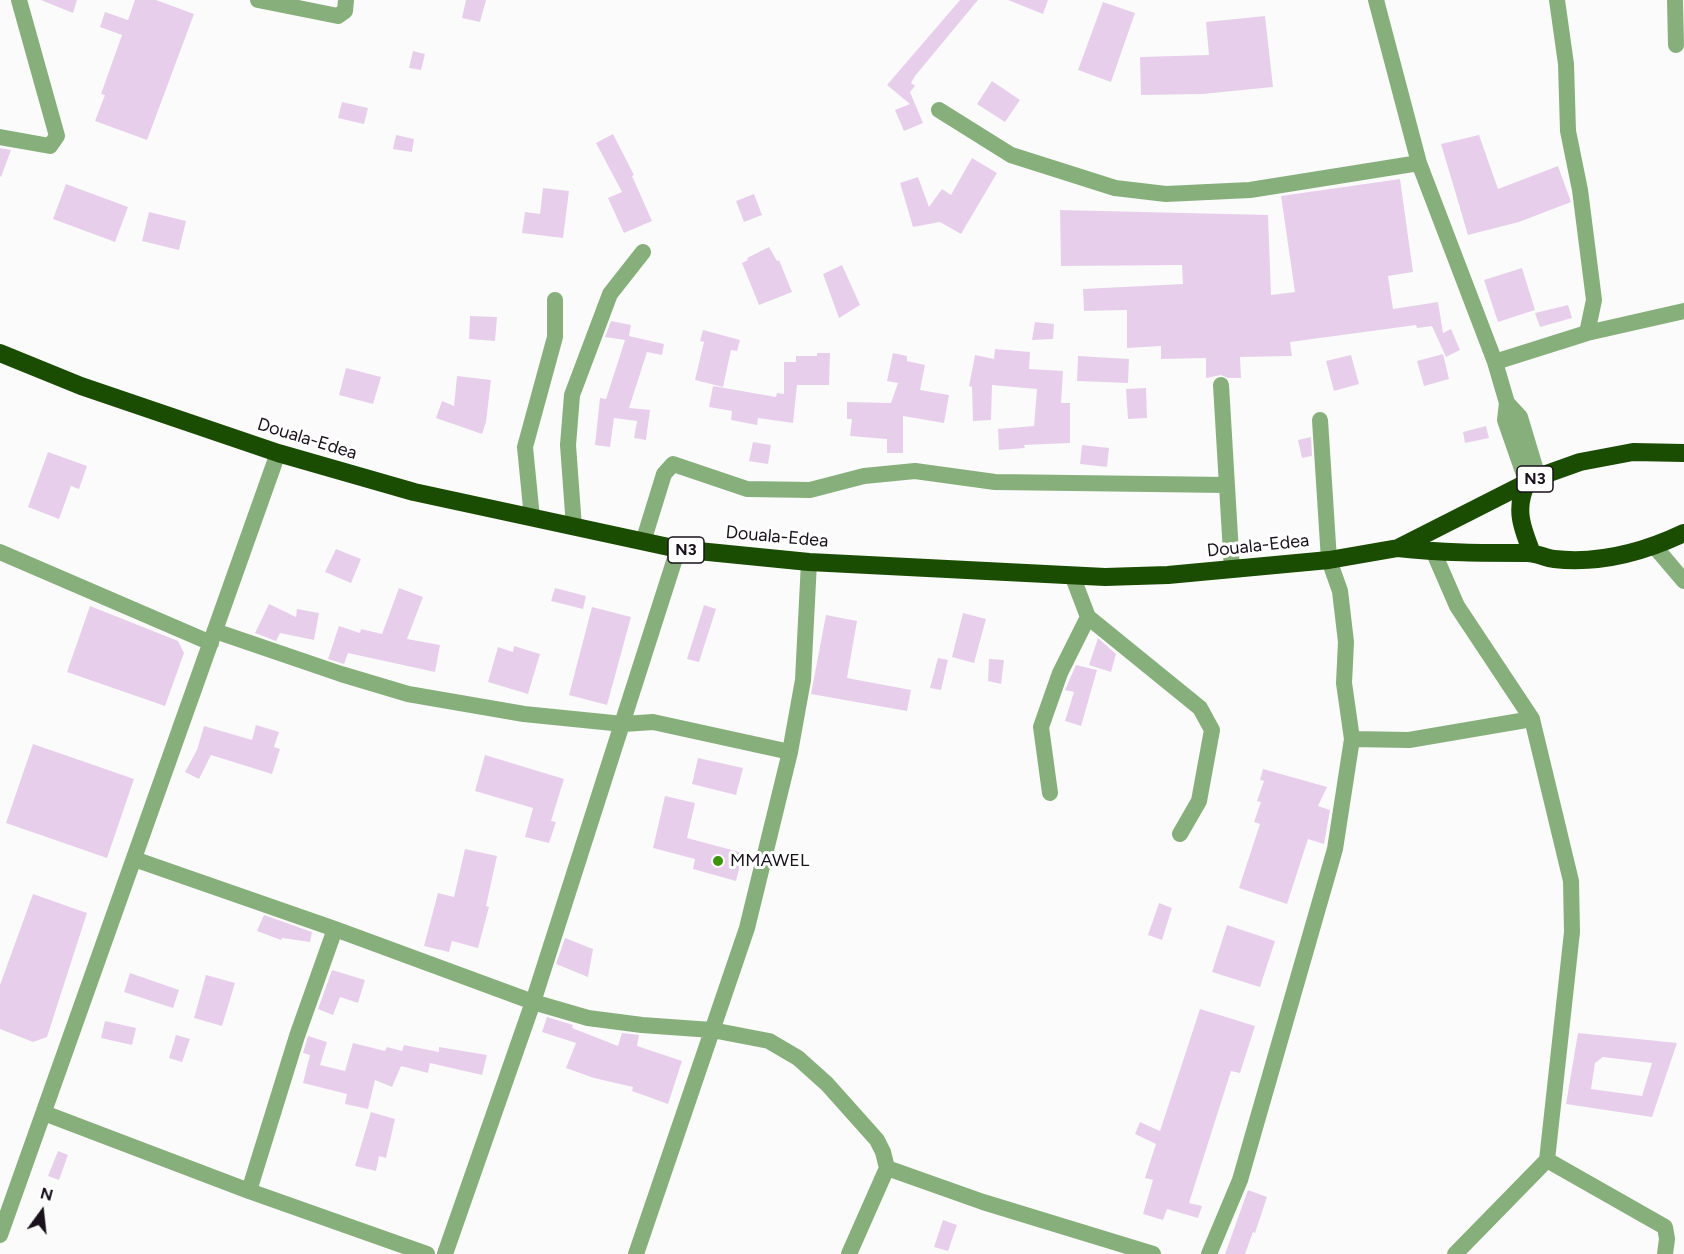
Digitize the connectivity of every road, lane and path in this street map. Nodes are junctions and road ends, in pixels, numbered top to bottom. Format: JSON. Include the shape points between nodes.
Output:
{"nodes":[{"id":1,"x":19,"y":0,"type":"edge"},
{"id":2,"x":258,"y":0,"type":"edge"},
{"id":3,"x":346,"y":0,"type":"edge"},
{"id":4,"x":1376,"y":0,"type":"edge"},
{"id":5,"x":1557,"y":0,"type":"edge"},
{"id":6,"x":1675,"y":0,"type":"edge"},
{"id":7,"x":285,"y":3,"type":"edge"},
{"id":8,"x":1676,"y":45,"type":"dead end"},
{"id":9,"x":939,"y":110,"type":"dead end"},
{"id":10,"x":0,"y":137,"type":"edge"},
{"id":11,"x":1419,"y":163,"type":"junction"},
{"id":12,"x":643,"y":252,"type":"dead end"},
{"id":13,"x":555,"y":300,"type":"dead end"},
{"id":14,"x":1684,"y":311,"type":"edge"},
{"id":15,"x":1587,"y":333,"type":"junction"},
{"id":16,"x":0,"y":353,"type":"edge"},
{"id":17,"x":1495,"y":362,"type":"junction"},
{"id":18,"x":1221,"y":385,"type":"dead end"},
{"id":19,"x":1320,"y":420,"type":"dead end"},
{"id":20,"x":278,"y":453,"type":"junction"},
{"id":21,"x":1684,"y":453,"type":"edge"},
{"id":22,"x":1533,"y":480,"type":"junction"},
{"id":23,"x":1227,"y":485,"type":"junction"},
{"id":24,"x":531,"y":518,"type":"junction"},
{"id":25,"x":574,"y":527,"type":"junction"},
{"id":26,"x":1684,"y":533,"type":"edge"},
{"id":27,"x":643,"y":542,"type":"junction"},
{"id":28,"x":1655,"y":547,"type":"junction"},
{"id":29,"x":1398,"y":548,"type":"junction"},
{"id":30,"x":678,"y":549,"type":"junction"},
{"id":31,"x":0,"y":552,"type":"edge"},
{"id":32,"x":1434,"y":552,"type":"junction"},
{"id":33,"x":1532,"y":553,"type":"junction"},
{"id":34,"x":1329,"y":560,"type":"junction"},
{"id":35,"x":809,"y":562,"type":"junction"},
{"id":36,"x":1232,"y":570,"type":"junction"},
{"id":37,"x":1072,"y":575,"type":"junction"},
{"id":38,"x":1684,"y":581,"type":"edge"},
{"id":39,"x":1088,"y":617,"type":"junction"},
{"id":40,"x":213,"y":637,"type":"junction"},
{"id":41,"x":1533,"y":719,"type":"junction"},
{"id":42,"x":623,"y":724,"type":"junction"},
{"id":43,"x":1352,"y":739,"type":"junction"},
{"id":44,"x":790,"y":752,"type":"junction"},
{"id":45,"x":1050,"y":793,"type":"dead end"},
{"id":46,"x":1180,"y":834,"type":"dead end"},
{"id":47,"x":134,"y":859,"type":"junction"},
{"id":48,"x":335,"y":928,"type":"junction"},
{"id":49,"x":533,"y":1002,"type":"junction"},
{"id":50,"x":712,"y":1029,"type":"junction"},
{"id":51,"x":44,"y":1113,"type":"junction"},
{"id":52,"x":1547,"y":1160,"type":"junction"},
{"id":53,"x":886,"y":1168,"type":"junction"},
{"id":54,"x":249,"y":1191,"type":"junction"},
{"id":55,"x":0,"y":1235,"type":"edge"},
{"id":56,"x":427,"y":1254,"type":"edge"},
{"id":57,"x":445,"y":1254,"type":"edge"},
{"id":58,"x":636,"y":1254,"type":"edge"},
{"id":59,"x":849,"y":1254,"type":"edge"},
{"id":60,"x":1153,"y":1254,"type":"edge"},
{"id":61,"x":1209,"y":1254,"type":"edge"},
{"id":62,"x":1455,"y":1254,"type":"edge"},
{"id":63,"x":1665,"y":1254,"type":"edge"}],
"edges":[{"from":1,"to":10,"type":"street","via":[[57,136],[50,146]]},
{"from":2,"to":7,"type":"street"},
{"from":3,"to":7,"type":"street","via":[[345,11],[338,15]]},
{"from":4,"to":11,"type":"street"},
{"from":5,"to":15,"type":"street","via":[[1566,64],[1568,131],[1594,300]]},
{"from":6,"to":8,"type":"street"},
{"from":9,"to":11,"type":"street","via":[[1011,155],[1116,188],[1156,193],[1250,190]]},
{"from":11,"to":17,"type":"street"},
{"from":12,"to":25,"type":"street","via":[[610,294],[572,395],[568,445]]},
{"from":13,"to":24,"type":"street","via":[[555,337],[525,447]]},
{"from":14,"to":15,"type":"street"},
{"from":15,"to":17,"type":"street"},
{"from":16,"to":20,"type":"highway","name":"Douala-Edea","number":"N3","via":[[81,386]]},
{"from":17,"to":22,"type":"street","via":[[1507,403],[1505,420]]},
{"from":18,"to":23,"type":"street"},
{"from":19,"to":34,"type":"street"},
{"from":20,"to":24,"type":"highway","name":"Douala-Edea","number":"N3","via":[[414,492]]},
{"from":20,"to":40,"type":"street"},
{"from":21,"to":22,"type":"highway","name":"Douala-Edea","number":"N3","via":[[1633,452],[1580,462]]},
{"from":22,"to":29,"type":"highway","name":"Douala-Edea","number":"N3"},
{"from":22,"to":33,"type":"highway","via":[[1521,495],[1519,508],[1520,523]]},
{"from":23,"to":27,"type":"street","via":[[995,482],[915,471],[864,476],[810,490],[747,489],[673,464],[664,474]]},
{"from":23,"to":36,"type":"street"},
{"from":24,"to":25,"type":"highway","name":"Douala-Edea","number":"N3"},
{"from":25,"to":27,"type":"highway","name":"Douala-Edea","number":"N3"},
{"from":26,"to":28,"type":"highway","name":"Douala-Edea","number":"N3"},
{"from":27,"to":30,"type":"highway","name":"Douala-Edea","number":"N3"},
{"from":28,"to":33,"type":"highway","name":"Douala-Edea","number":"N3","via":[[1595,560],[1553,559]]},
{"from":28,"to":38,"type":"street"},
{"from":29,"to":32,"type":"highway","name":"Douala-Edea","number":"N3"},
{"from":29,"to":34,"type":"highway","name":"Douala-Edea","number":"N3"},
{"from":30,"to":35,"type":"highway","name":"Douala-Edea","number":"N3"},
{"from":30,"to":42,"type":"street"},
{"from":31,"to":40,"type":"street"},
{"from":32,"to":33,"type":"highway","name":"Douala-Edea","number":"N3"},
{"from":32,"to":41,"type":"street","via":[[1457,606]]},
{"from":34,"to":36,"type":"highway","name":"Douala-Edea","number":"N3"},
{"from":34,"to":43,"type":"street","via":[[1340,591],[1346,642],[1344,683]]},
{"from":35,"to":37,"type":"highway","name":"Douala-Edea","number":"N3"},
{"from":35,"to":44,"type":"street","via":[[803,680]]},
{"from":36,"to":37,"type":"highway","name":"Douala-Edea","number":"N3"},
{"from":37,"to":39,"type":"street"},
{"from":39,"to":45,"type":"street","via":[[1060,673],[1041,727]]},
{"from":39,"to":46,"type":"street","via":[[1200,708],[1212,730],[1199,801]]},
{"from":40,"to":42,"type":"street","via":[[408,694],[524,714]]},
{"from":40,"to":47,"type":"street"},
{"from":41,"to":43,"type":"street","via":[[1409,740]]},
{"from":41,"to":52,"type":"street","via":[[1571,891],[1572,932]]},
{"from":42,"to":44,"type":"street","via":[[653,722]]},
{"from":42,"to":49,"type":"street"},
{"from":43,"to":61,"type":"street","via":[[1335,849],[1240,1180]]},
{"from":44,"to":50,"type":"street","via":[[747,928]]},
{"from":47,"to":48,"type":"street"},
{"from":47,"to":51,"type":"street"},
{"from":48,"to":49,"type":"street"},
{"from":48,"to":54,"type":"street"},
{"from":49,"to":50,"type":"street","via":[[588,1018]]},
{"from":49,"to":57,"type":"street"},
{"from":50,"to":53,"type":"street","via":[[769,1041],[798,1058],[828,1084],[878,1140]]},
{"from":50,"to":58,"type":"street"},
{"from":51,"to":54,"type":"street"},
{"from":51,"to":55,"type":"street"},
{"from":52,"to":62,"type":"street"},
{"from":52,"to":63,"type":"street","via":[[1665,1227]]},
{"from":53,"to":59,"type":"street"},
{"from":53,"to":60,"type":"street"},
{"from":54,"to":56,"type":"street"}]}
